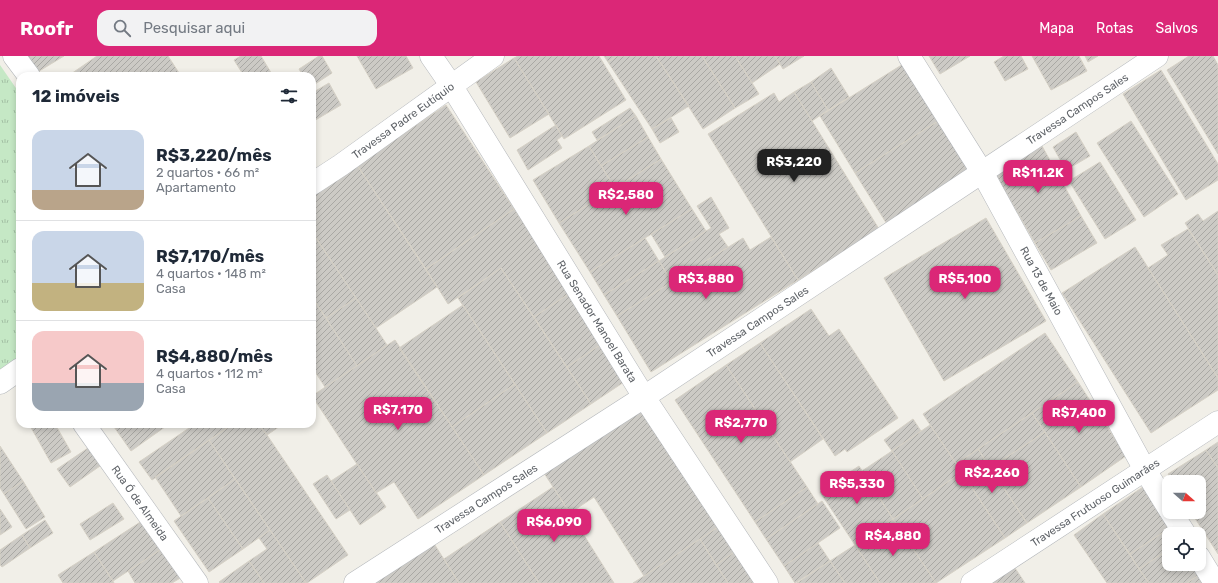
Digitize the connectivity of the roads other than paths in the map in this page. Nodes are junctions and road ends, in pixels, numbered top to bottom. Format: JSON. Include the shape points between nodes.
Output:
{"nodes":[{"id":1,"x":14,"y":56,"type":"edge"},
{"id":2,"x":431,"y":56,"type":"edge"},
{"id":3,"x":492,"y":56,"type":"edge"},
{"id":4,"x":909,"y":56,"type":"edge"},
{"id":5,"x":1157,"y":56,"type":"edge"},
{"id":6,"x":26,"y":72,"type":"edge"},
{"id":7,"x":451,"y":85,"type":"junction"},
{"id":8,"x":982,"y":172,"type":"junction"},
{"id":9,"x":316,"y":181,"type":"edge"},
{"id":10,"x":16,"y":372,"type":"edge"},
{"id":11,"x":0,"y":383,"type":"edge"},
{"id":12,"x":644,"y":397,"type":"junction"},
{"id":13,"x":1218,"y":422,"type":"edge"},
{"id":14,"x":87,"y":428,"type":"edge"},
{"id":15,"x":1145,"y":470,"type":"junction"},
{"id":16,"x":1162,"y":498,"type":"edge"},
{"id":17,"x":1206,"y":568,"type":"edge"},
{"id":18,"x":197,"y":583,"type":"edge"},
{"id":19,"x":355,"y":583,"type":"edge"},
{"id":20,"x":767,"y":583,"type":"edge"},
{"id":21,"x":972,"y":583,"type":"edge"},
{"id":22,"x":1215,"y":583,"type":"edge"}],
"edges":[{"from":1,"to":6,"type":"street"},
{"from":2,"to":7,"type":"street","name":"Rua Senador Manoel Barata"},
{"from":3,"to":7,"type":"street","name":"Travessa Padre Eutíquio"},
{"from":4,"to":8,"type":"street","name":"Rua 13 de Maio"},
{"from":5,"to":8,"type":"street","name":"Travessa Campos Sales"},
{"from":7,"to":9,"type":"street","name":"Travessa Padre Eutíquio"},
{"from":7,"to":12,"type":"street","name":"Rua Senador Manoel Barata"},
{"from":8,"to":12,"type":"street","name":"Travessa Campos Sales"},
{"from":8,"to":15,"type":"street","name":"Rua 13 de Maio"},
{"from":10,"to":11,"type":"street"},
{"from":12,"to":19,"type":"street","name":"Travessa Campos Sales"},
{"from":12,"to":20,"type":"street","name":"Rua Senador Manoel Barata"},
{"from":13,"to":15,"type":"street","name":"Travessa Frutuoso Guimarães"},
{"from":14,"to":18,"type":"street","name":"Rua Ó de Almeida"},
{"from":15,"to":16,"type":"street","name":"Rua 13 de Maio"},
{"from":15,"to":21,"type":"street","name":"Travessa Frutuoso Guimarães"},
{"from":17,"to":22,"type":"street"}]}
